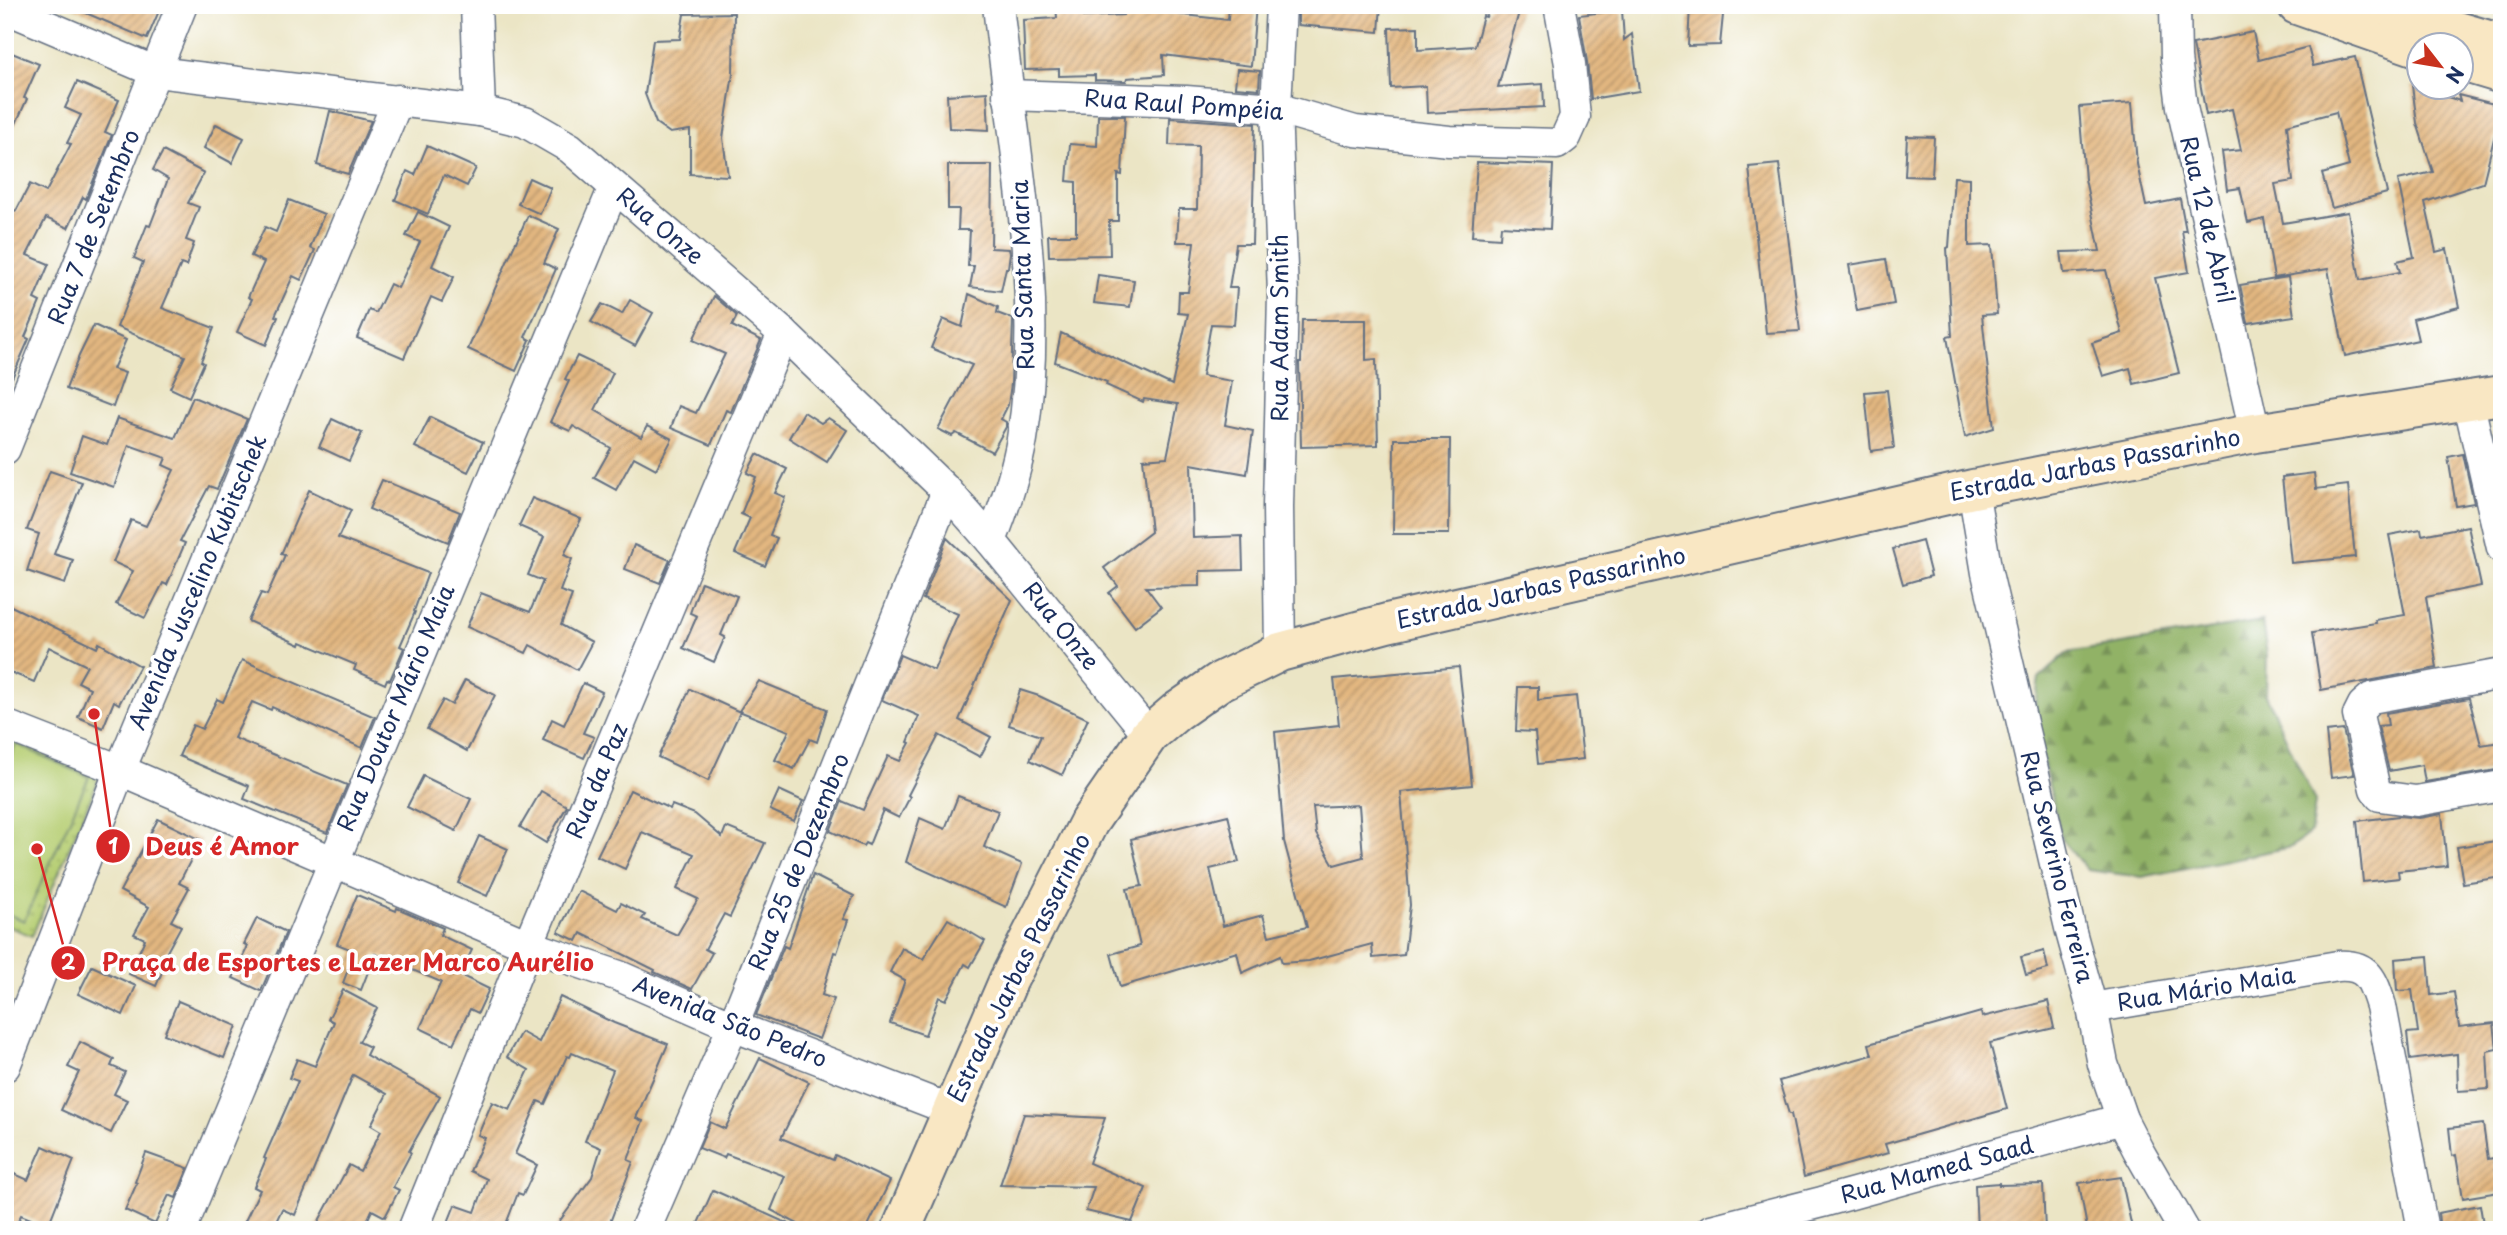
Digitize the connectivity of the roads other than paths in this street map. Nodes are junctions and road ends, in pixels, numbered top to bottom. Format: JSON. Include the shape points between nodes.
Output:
{"nodes":[{"id":1,"x":182,"y":5,"type":"edge"},
{"id":2,"x":477,"y":5,"type":"edge"},
{"id":3,"x":999,"y":5,"type":"edge"},
{"id":4,"x":1281,"y":5,"type":"edge"},
{"id":5,"x":1559,"y":5,"type":"edge"},
{"id":6,"x":2175,"y":5,"type":"edge"},
{"id":7,"x":2297,"y":5,"type":"edge"},
{"id":8,"x":2383,"y":5,"type":"edge"},
{"id":9,"x":5,"y":8,"type":"edge"},
{"id":10,"x":2430,"y":26,"type":"edge"},
{"id":11,"x":2502,"y":44,"type":"edge"},
{"id":12,"x":2476,"y":66,"type":"edge"},
{"id":13,"x":156,"y":72,"type":"junction"},
{"id":14,"x":2502,"y":74,"type":"edge"},
{"id":15,"x":1008,"y":95,"type":"junction"},
{"id":16,"x":398,"y":100,"type":"junction"},
{"id":17,"x":1276,"y":108,"type":"junction"},
{"id":18,"x":480,"y":111,"type":"junction"},
{"id":19,"x":614,"y":187,"type":"junction"},
{"id":20,"x":783,"y":333,"type":"junction"},
{"id":21,"x":2485,"y":398,"type":"edge"},
{"id":22,"x":2255,"y":433,"type":"junction"},
{"id":23,"x":5,"y":449,"type":"edge"},
{"id":24,"x":1973,"y":489,"type":"junction"},
{"id":25,"x":947,"y":491,"type":"junction"},
{"id":26,"x":991,"y":541,"type":"junction"},
{"id":27,"x":2502,"y":548,"type":"edge"},
{"id":28,"x":1280,"y":652,"type":"junction"},
{"id":29,"x":2502,"y":674,"type":"edge"},
{"id":30,"x":5,"y":725,"type":"edge"},
{"id":31,"x":1149,"y":735,"type":"junction"},
{"id":32,"x":120,"y":770,"type":"junction"},
{"id":33,"x":2502,"y":786,"type":"edge"},
{"id":34,"x":332,"y":862,"type":"junction"},
{"id":35,"x":528,"y":945,"type":"junction"},
{"id":36,"x":2092,"y":1008,"type":"junction"},
{"id":37,"x":733,"y":1026,"type":"junction"},
{"id":38,"x":5,"y":1066,"type":"edge"},
{"id":39,"x":951,"y":1110,"type":"junction"},
{"id":40,"x":2122,"y":1119,"type":"junction"},
{"id":41,"x":1823,"y":1216,"type":"edge"},
{"id":42,"x":181,"y":1230,"type":"edge"},
{"id":43,"x":413,"y":1230,"type":"edge"},
{"id":44,"x":645,"y":1230,"type":"edge"},
{"id":45,"x":901,"y":1230,"type":"edge"},
{"id":46,"x":1711,"y":1230,"type":"edge"},
{"id":47,"x":2184,"y":1230,"type":"edge"},
{"id":48,"x":2423,"y":1230,"type":"edge"}],
"edges":[{"from":1,"to":13,"type":"street","name":"Rua 7 de Setembro"},
{"from":2,"to":18,"type":"street"},
{"from":3,"to":15,"type":"street","name":"Rua Santa Maria"},
{"from":4,"to":17,"type":"street","name":"Rua Adam Smith"},
{"from":5,"to":17,"type":"street","name":"Rua Raul Pompéia","via":[[1575,117],[1566,137],[1557,144],[1448,141],[1355,131]]},
{"from":6,"to":22,"type":"street","name":"Rua 12 de Abril","via":[[2182,107]]},
{"from":7,"to":10,"type":"street"},
{"from":8,"to":10,"type":"street"},
{"from":9,"to":13,"type":"street","name":"Rua Onze"},
{"from":10,"to":11,"type":"street"},
{"from":12,"to":14,"type":"street"},
{"from":13,"to":16,"type":"street","name":"Rua Onze"},
{"from":13,"to":23,"type":"street","name":"Rua 7 de Setembro"},
{"from":15,"to":17,"type":"street","name":"Rua Raul Pompéia"},
{"from":15,"to":26,"type":"street","name":"Rua Santa Maria","via":[[1022,197],[1031,354],[1022,439]]},
{"from":16,"to":18,"type":"street","name":"Rua Onze"},
{"from":16,"to":32,"type":"street","name":"Avenida Juscelino Kubitschek"},
{"from":17,"to":28,"type":"street","name":"Rua Adam Smith","via":[[1283,293]]},
{"from":18,"to":19,"type":"street","name":"Rua Onze","via":[[525,122],[569,148]]},
{"from":19,"to":20,"type":"street","name":"Rua Onze"},
{"from":19,"to":34,"type":"street","name":"Rua Doutor Mário Maia"},
{"from":20,"to":25,"type":"street","name":"Rua Onze"},
{"from":20,"to":35,"type":"street","name":"Rua da Paz"},
{"from":21,"to":22,"type":"street","name":"Estrada Jarbas Passarinho"},
{"from":21,"to":27,"type":"street"},
{"from":22,"to":24,"type":"street","name":"Estrada Jarbas Passarinho"},
{"from":24,"to":28,"type":"street","name":"Estrada Jarbas Passarinho","via":[[1460,605]]},
{"from":24,"to":36,"type":"street","name":"Rua Severino Ferreira","via":[[1986,573]]},
{"from":25,"to":26,"type":"street","name":"Rua Onze"},
{"from":25,"to":37,"type":"street","name":"Rua 25 de Dezembro"},
{"from":26,"to":31,"type":"street","name":"Rua Onze"},
{"from":28,"to":31,"type":"street","name":"Estrada Jarbas Passarinho","via":[[1219,682]]},
{"from":29,"to":33,"type":"street","via":[[2371,698],[2358,715],[2380,796],[2416,801]]},
{"from":30,"to":32,"type":"street","name":"Avenida São Pedro"},
{"from":31,"to":39,"type":"street","name":"Estrada Jarbas Passarinho","via":[[1089,822],[1009,979]]},
{"from":32,"to":34,"type":"street","name":"Avenida São Pedro"},
{"from":32,"to":38,"type":"street","name":"Avenida Juscelino Kubitschek"},
{"from":34,"to":35,"type":"street","name":"Avenida São Pedro"},
{"from":34,"to":42,"type":"street","name":"Rua Doutor Mário Maia"},
{"from":35,"to":37,"type":"street","name":"Avenida São Pedro","via":[[619,976]]},
{"from":35,"to":43,"type":"street","name":"Rua da Paz"},
{"from":36,"to":40,"type":"street","name":"Rua Severino Ferreira","via":[[2102,1064]]},
{"from":36,"to":48,"type":"street","name":"Rua Mário Maia","via":[[2337,966],[2363,970],[2381,1006]]},
{"from":37,"to":39,"type":"street","name":"Avenida São Pedro"},
{"from":37,"to":44,"type":"street","name":"Rua 25 de Dezembro"},
{"from":39,"to":45,"type":"street","name":"Estrada Jarbas Passarinho"},
{"from":40,"to":41,"type":"street","name":"Rua Mamed Saad"},
{"from":40,"to":47,"type":"street","name":"Rua Severino Ferreira"},
{"from":41,"to":46,"type":"street","name":"Rua Mamed Saad"}]}
